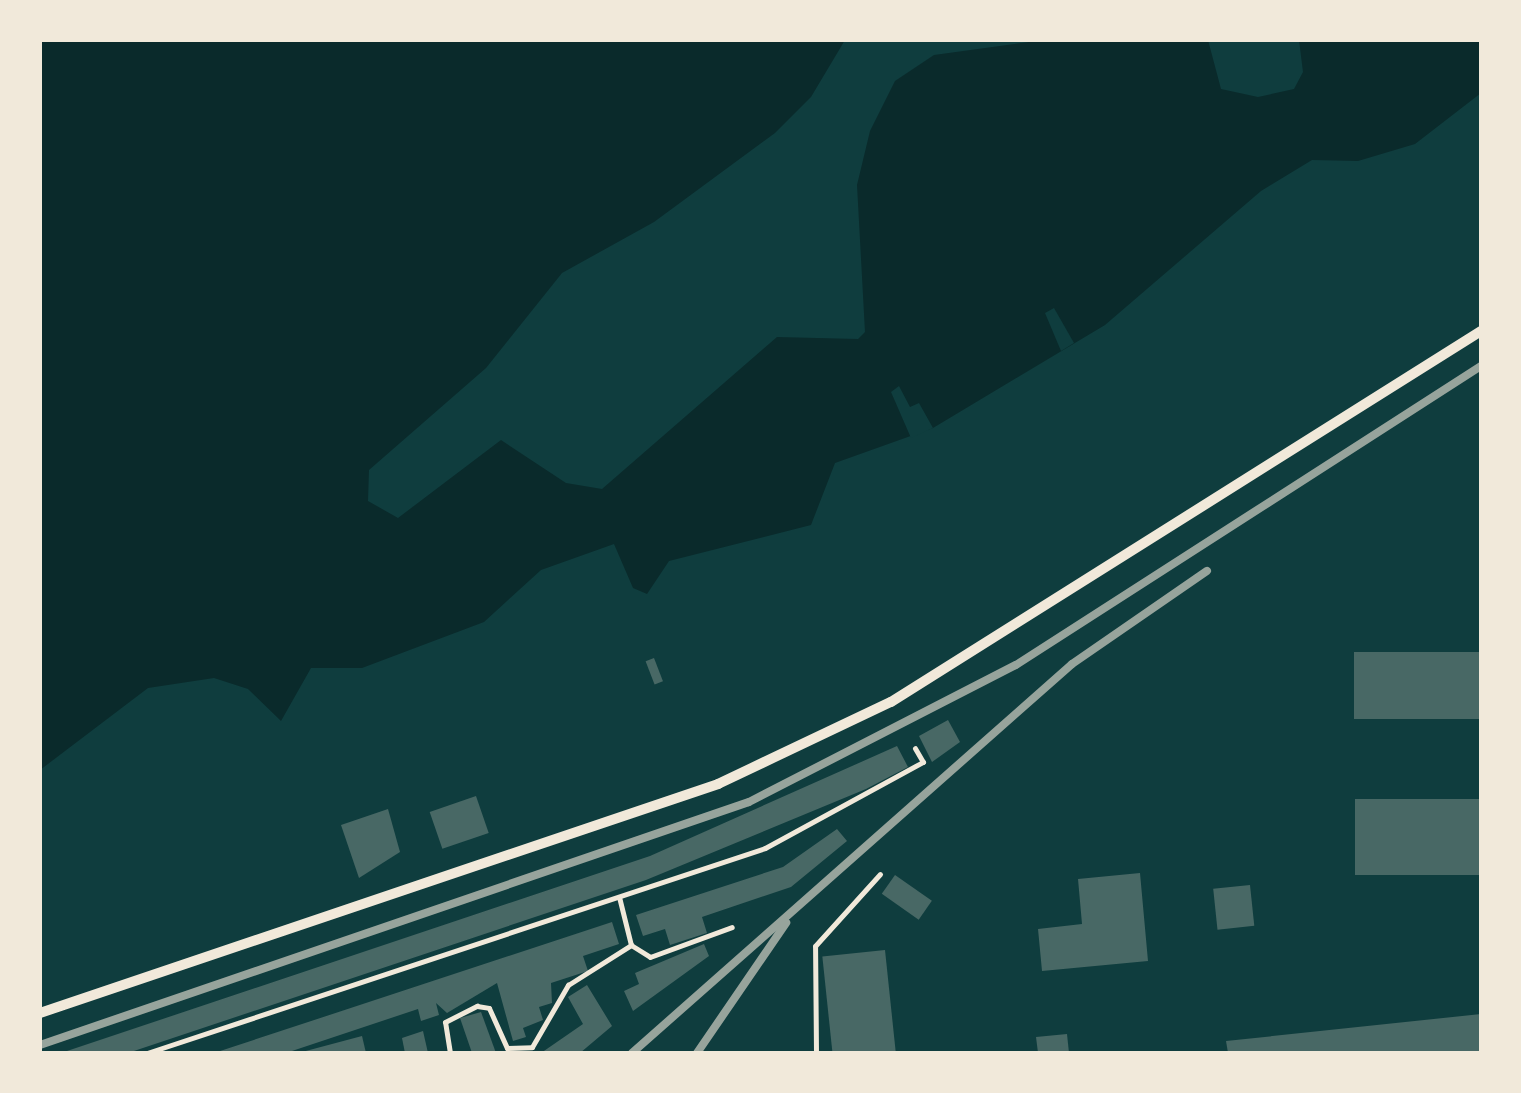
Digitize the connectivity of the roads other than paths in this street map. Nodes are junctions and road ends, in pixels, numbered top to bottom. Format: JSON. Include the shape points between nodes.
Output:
{"nodes":[{"id":1,"x":1481,"y":331,"type":"edge"},
{"id":2,"x":915,"y":748,"type":"dead end"},
{"id":3,"x":880,"y":874,"type":"dead end"},
{"id":4,"x":618,"y":897,"type":"junction"},
{"id":5,"x":732,"y":927,"type":"dead end"},
{"id":6,"x":631,"y":946,"type":"junction"},
{"id":7,"x":40,"y":1013,"type":"edge"},
{"id":8,"x":147,"y":1053,"type":"edge"},
{"id":9,"x":450,"y":1053,"type":"edge"},
{"id":10,"x":816,"y":1053,"type":"edge"}],
"edges":[{"from":1,"to":7,"type":"street","via":[[944,670],[753,767]]},
{"from":2,"to":4,"type":"lane","via":[[923,762],[838,815]]},
{"from":3,"to":10,"type":"lane","via":[[815,946]]},
{"from":4,"to":6,"type":"lane"},
{"from":4,"to":8,"type":"lane"},
{"from":5,"to":6,"type":"lane","via":[[650,957]]},
{"from":6,"to":9,"type":"lane","via":[[568,986],[532,1047],[507,1048],[489,1008],[477,1006],[445,1022]]}]}
